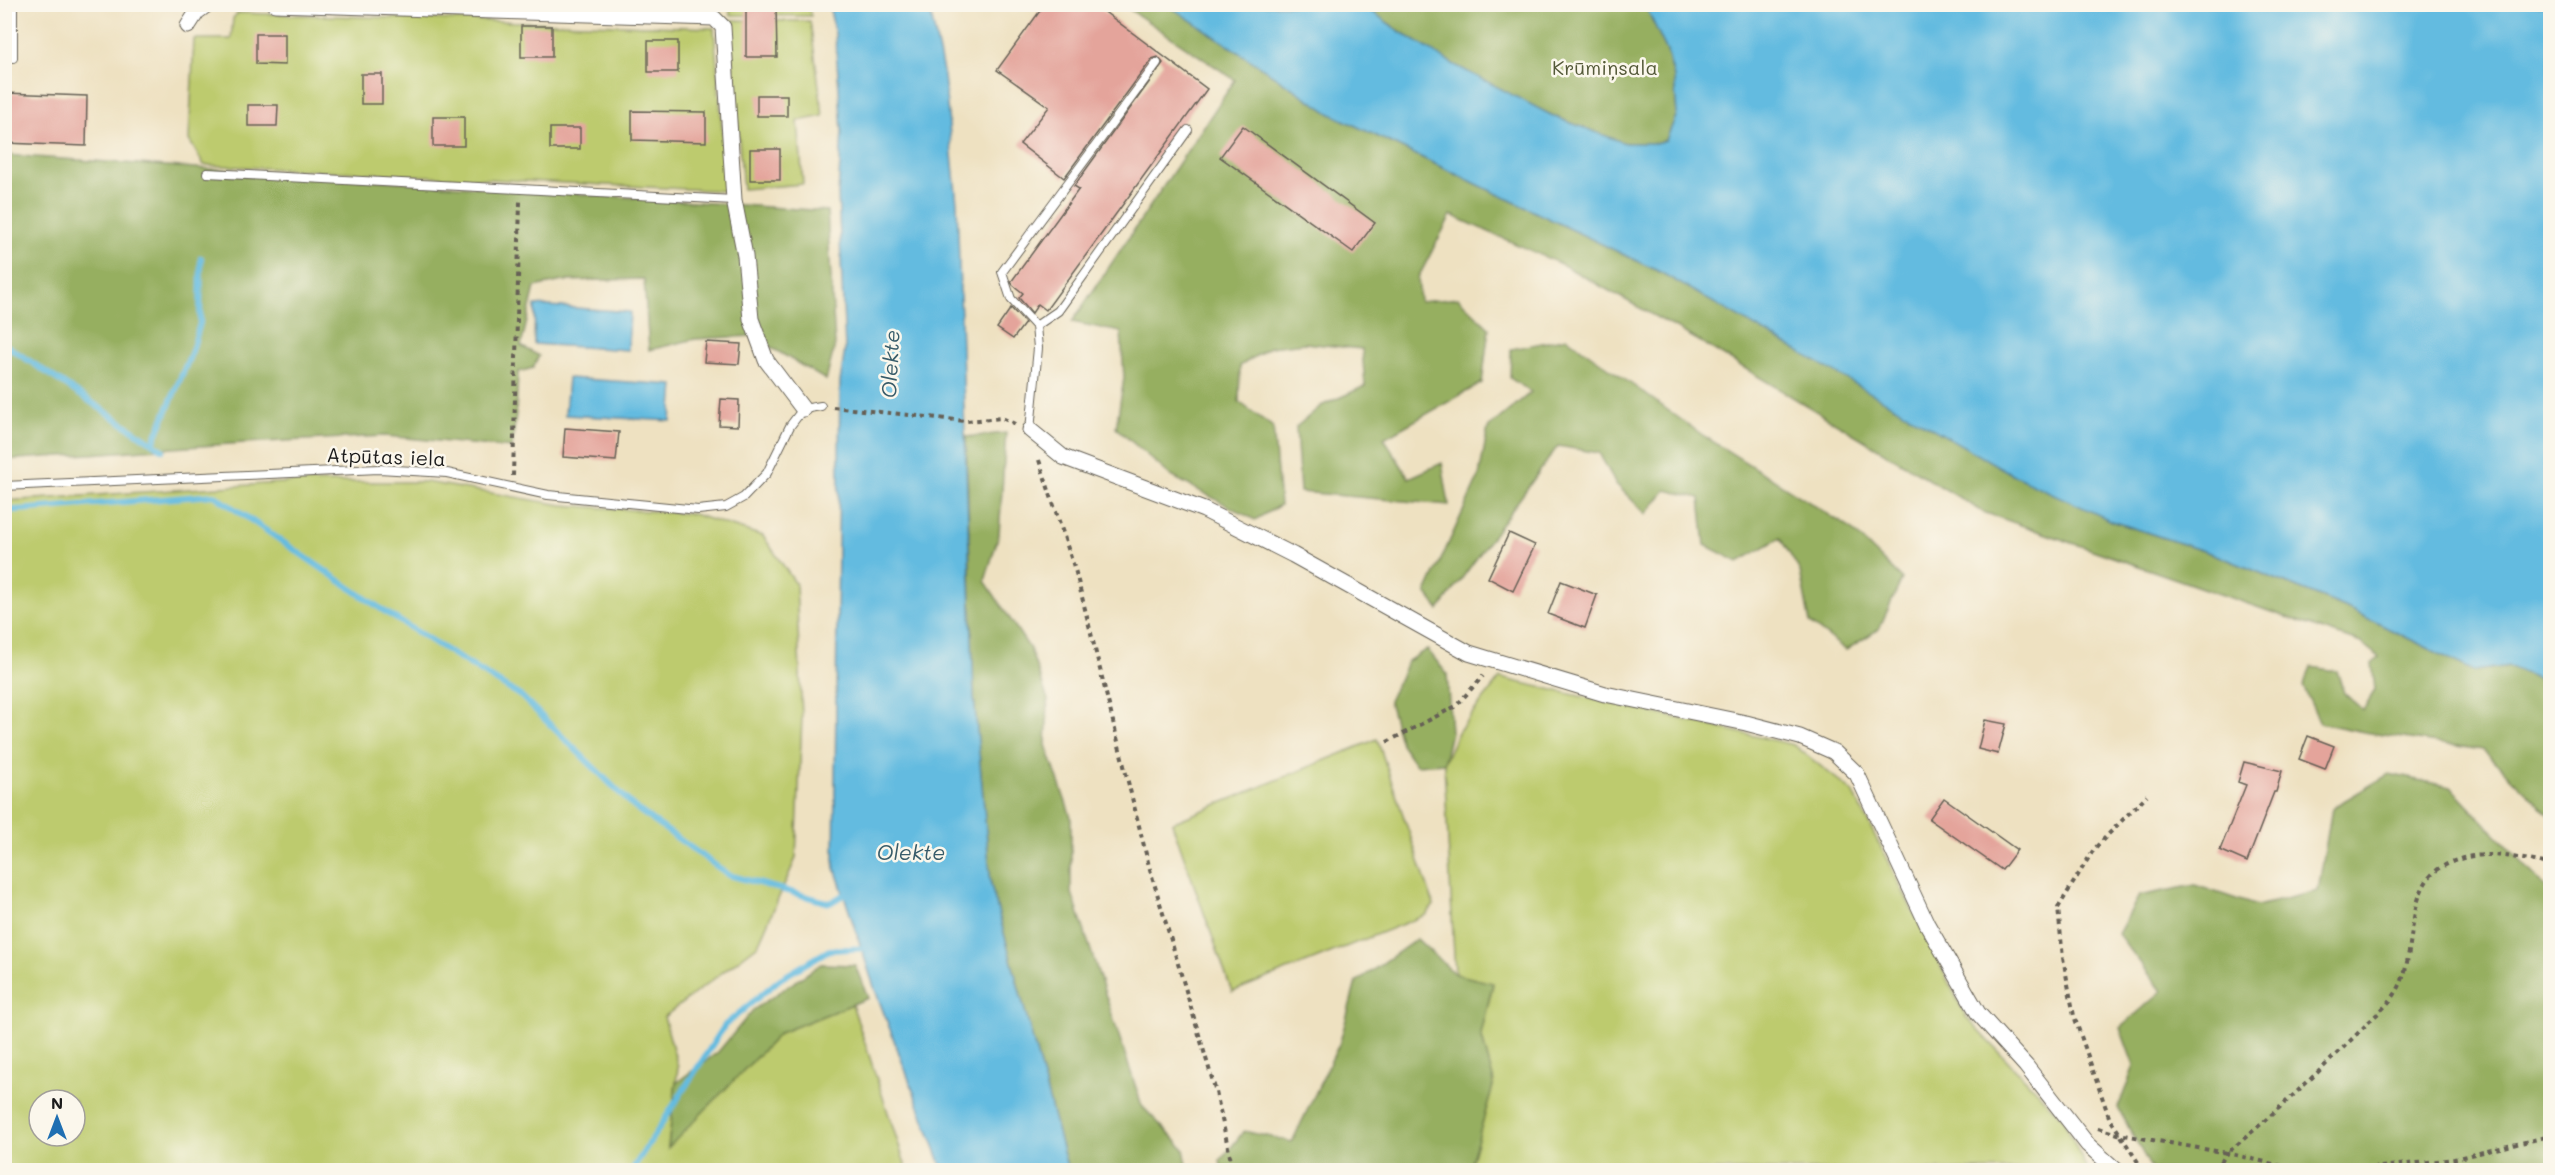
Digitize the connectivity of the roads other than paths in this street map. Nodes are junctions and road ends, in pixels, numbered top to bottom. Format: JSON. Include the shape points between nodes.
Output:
{"nodes":[{"id":1,"x":13,"y":4,"type":"edge"},
{"id":2,"x":208,"y":4,"type":"edge"},
{"id":3,"x":275,"y":4,"type":"edge"},
{"id":4,"x":188,"y":26,"type":"dead end"},
{"id":5,"x":13,"y":58,"type":"dead end"},
{"id":6,"x":1157,"y":63,"type":"dead end"},
{"id":7,"x":1188,"y":130,"type":"dead end"},
{"id":8,"x":207,"y":173,"type":"dead end"},
{"id":9,"x":734,"y":200,"type":"junction"},
{"id":10,"x":1036,"y":326,"type":"junction"},
{"id":11,"x":821,"y":406,"type":"dead end"},
{"id":12,"x":803,"y":409,"type":"junction"},
{"id":13,"x":1030,"y":430,"type":"joint"},
{"id":14,"x":4,"y":486,"type":"edge"},
{"id":15,"x":2116,"y":1170,"type":"edge"}],
"edges":[{"from":1,"to":5,"type":"lane"},
{"from":2,"to":4,"type":"street"},
{"from":3,"to":9,"type":"street","via":[[714,18],[723,27]]},
{"from":6,"to":10,"type":"lane","via":[[1002,272],[1011,298]]},
{"from":7,"to":10,"type":"lane","via":[[1058,311]]},
{"from":8,"to":9,"type":"lane"},
{"from":9,"to":12,"type":"street","via":[[751,319],[766,360]]},
{"from":10,"to":13,"type":"lane","via":[[1038,348]]},
{"from":11,"to":12,"type":"lane"},
{"from":12,"to":14,"type":"lane","name":"Atpūtas iela","via":[[767,472],[744,497],[726,507],[698,510],[548,495],[447,473],[379,469]]},
{"from":13,"to":15,"type":"street","via":[[1063,457],[1204,510],[1293,555],[1457,648],[1605,694],[1800,737],[1834,752],[1857,774],[1927,924],[1978,1013],[2088,1145]]}]}
